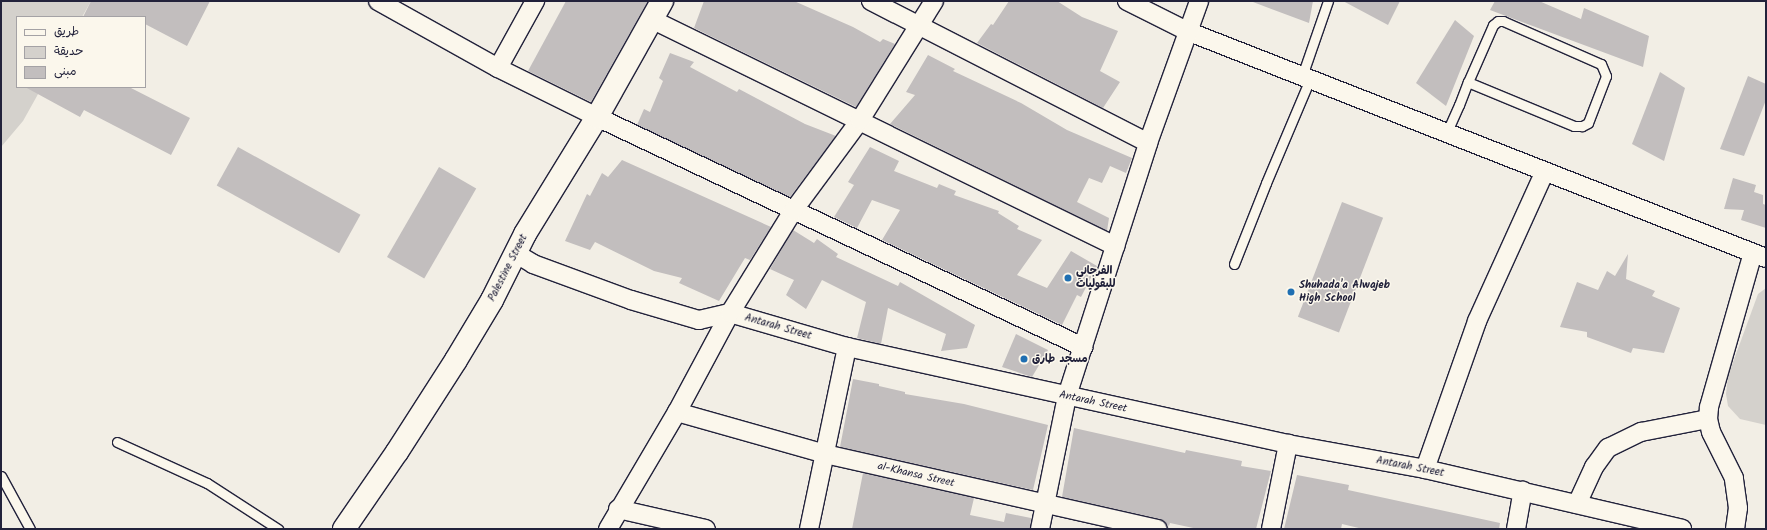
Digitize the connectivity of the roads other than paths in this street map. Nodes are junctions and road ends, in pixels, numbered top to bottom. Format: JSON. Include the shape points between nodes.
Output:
{"nodes":[{"id":1,"x":378,"y":1,"type":"edge"},
{"id":2,"x":535,"y":1,"type":"edge"},
{"id":3,"x":662,"y":1,"type":"edge"},
{"id":4,"x":871,"y":1,"type":"edge"},
{"id":5,"x":934,"y":1,"type":"edge"},
{"id":6,"x":1127,"y":1,"type":"edge"},
{"id":7,"x":1199,"y":1,"type":"edge"},
{"id":8,"x":1328,"y":1,"type":"edge"},
{"id":9,"x":651,"y":19,"type":"junction"},
{"id":10,"x":919,"y":25,"type":"junction"},
{"id":11,"x":1187,"y":31,"type":"junction"},
{"id":12,"x":498,"y":68,"type":"junction"},
{"id":13,"x":1306,"y":78,"type":"junction"},
{"id":14,"x":1468,"y":82,"type":"junction"},
{"id":15,"x":597,"y":117,"type":"junction"},
{"id":16,"x":860,"y":120,"type":"junction"},
{"id":17,"x":1446,"y":134,"type":"junction"},
{"id":18,"x":1148,"y":143,"type":"junction"},
{"id":19,"x":1544,"y":173,"type":"junction"},
{"id":20,"x":793,"y":211,"type":"junction"},
{"id":21,"x":1115,"y":246,"type":"junction"},
{"id":22,"x":515,"y":253,"type":"junction"},
{"id":23,"x":1760,"y":256,"type":"edge"},
{"id":24,"x":1234,"y":264,"type":"dead end"},
{"id":25,"x":730,"y":313,"type":"junction"},
{"id":26,"x":847,"y":347,"type":"junction"},
{"id":27,"x":1083,"y":347,"type":"junction"},
{"id":28,"x":1066,"y":396,"type":"junction"},
{"id":29,"x":676,"y":412,"type":"junction"},
{"id":30,"x":1708,"y":419,"type":"junction"},
{"id":31,"x":117,"y":442,"type":"dead end"},
{"id":32,"x":1288,"y":444,"type":"junction"},
{"id":33,"x":825,"y":454,"type":"junction"},
{"id":34,"x":1425,"y":469,"type":"junction"},
{"id":35,"x":1,"y":476,"type":"edge"},
{"id":36,"x":1523,"y":491,"type":"junction"},
{"id":37,"x":1577,"y":504,"type":"junction"},
{"id":38,"x":1046,"y":505,"type":"junction"},
{"id":39,"x":618,"y":509,"type":"junction"},
{"id":40,"x":699,"y":528,"type":"edge"},
{"id":41,"x":30,"y":529,"type":"edge"},
{"id":42,"x":278,"y":529,"type":"edge"},
{"id":43,"x":344,"y":529,"type":"edge"},
{"id":44,"x":608,"y":529,"type":"edge"},
{"id":45,"x":810,"y":529,"type":"edge"},
{"id":46,"x":1040,"y":529,"type":"edge"},
{"id":47,"x":1158,"y":529,"type":"edge"},
{"id":48,"x":1270,"y":529,"type":"edge"},
{"id":49,"x":1516,"y":529,"type":"edge"},
{"id":50,"x":1682,"y":529,"type":"edge"},
{"id":51,"x":1735,"y":529,"type":"edge"}],
"edges":[{"from":1,"to":12,"type":"street"},
{"from":2,"to":12,"type":"street"},
{"from":3,"to":9,"type":"street","name":"Palestine Street"},
{"from":4,"to":10,"type":"street"},
{"from":5,"to":10,"type":"street"},
{"from":6,"to":11,"type":"street"},
{"from":7,"to":11,"type":"street"},
{"from":8,"to":13,"type":"lane"},
{"from":9,"to":15,"type":"street","name":"Palestine Street"},
{"from":9,"to":16,"type":"street"},
{"from":10,"to":16,"type":"street"},
{"from":10,"to":18,"type":"street"},
{"from":11,"to":13,"type":"street"},
{"from":11,"to":18,"type":"street"},
{"from":12,"to":15,"type":"street"},
{"from":13,"to":17,"type":"street"},
{"from":13,"to":24,"type":"lane"},
{"from":14,"to":14,"type":"lane","via":[[1493,24],[1503,21],[1601,64],[1606,76],[1588,123],[1582,126],[1574,126]]},
{"from":14,"to":17,"type":"lane"},
{"from":15,"to":20,"type":"street"},
{"from":15,"to":22,"type":"street","name":"Palestine Street"},
{"from":16,"to":20,"type":"street"},
{"from":16,"to":21,"type":"street"},
{"from":17,"to":19,"type":"street"},
{"from":18,"to":21,"type":"street"},
{"from":19,"to":23,"type":"street"},
{"from":19,"to":34,"type":"street","via":[[1477,320]]},
{"from":20,"to":25,"type":"street"},
{"from":20,"to":27,"type":"street"},
{"from":21,"to":27,"type":"street"},
{"from":22,"to":25,"type":"street","name":"Antarah Street","via":[[540,267],[681,315],[699,320]]},
{"from":22,"to":43,"type":"street","name":"Palestine Street","via":[[492,300],[456,360]]},
{"from":23,"to":30,"type":"street","via":[[1709,407]]},
{"from":25,"to":26,"type":"street","name":"Antarah Street"},
{"from":25,"to":29,"type":"street"},
{"from":26,"to":28,"type":"street","name":"Antarah Street"},
{"from":26,"to":33,"type":"street"},
{"from":27,"to":28,"type":"street"},
{"from":28,"to":32,"type":"street","name":"Antarah Street"},
{"from":28,"to":38,"type":"street"},
{"from":29,"to":33,"type":"street","name":"al-Khansa Street"},
{"from":29,"to":39,"type":"street"},
{"from":30,"to":37,"type":"street","via":[[1641,432],[1608,448],[1594,467]]},
{"from":30,"to":51,"type":"street","via":[[1711,432],[1734,478],[1738,508]]},
{"from":31,"to":42,"type":"lane","via":[[207,483]]},
{"from":32,"to":34,"type":"street","name":"Antarah Street"},
{"from":32,"to":48,"type":"street"},
{"from":33,"to":38,"type":"street","name":"al-Khansa Street"},
{"from":33,"to":45,"type":"street"},
{"from":34,"to":36,"type":"street","name":"Antarah Street"},
{"from":35,"to":41,"type":"lane"},
{"from":36,"to":37,"type":"street","name":"Antarah Street"},
{"from":36,"to":49,"type":"street"},
{"from":37,"to":50,"type":"street","name":"Antarah Street"},
{"from":38,"to":46,"type":"street"},
{"from":38,"to":47,"type":"street","name":"al-Khansa Street"},
{"from":39,"to":40,"type":"street"},
{"from":39,"to":44,"type":"street"}]}
